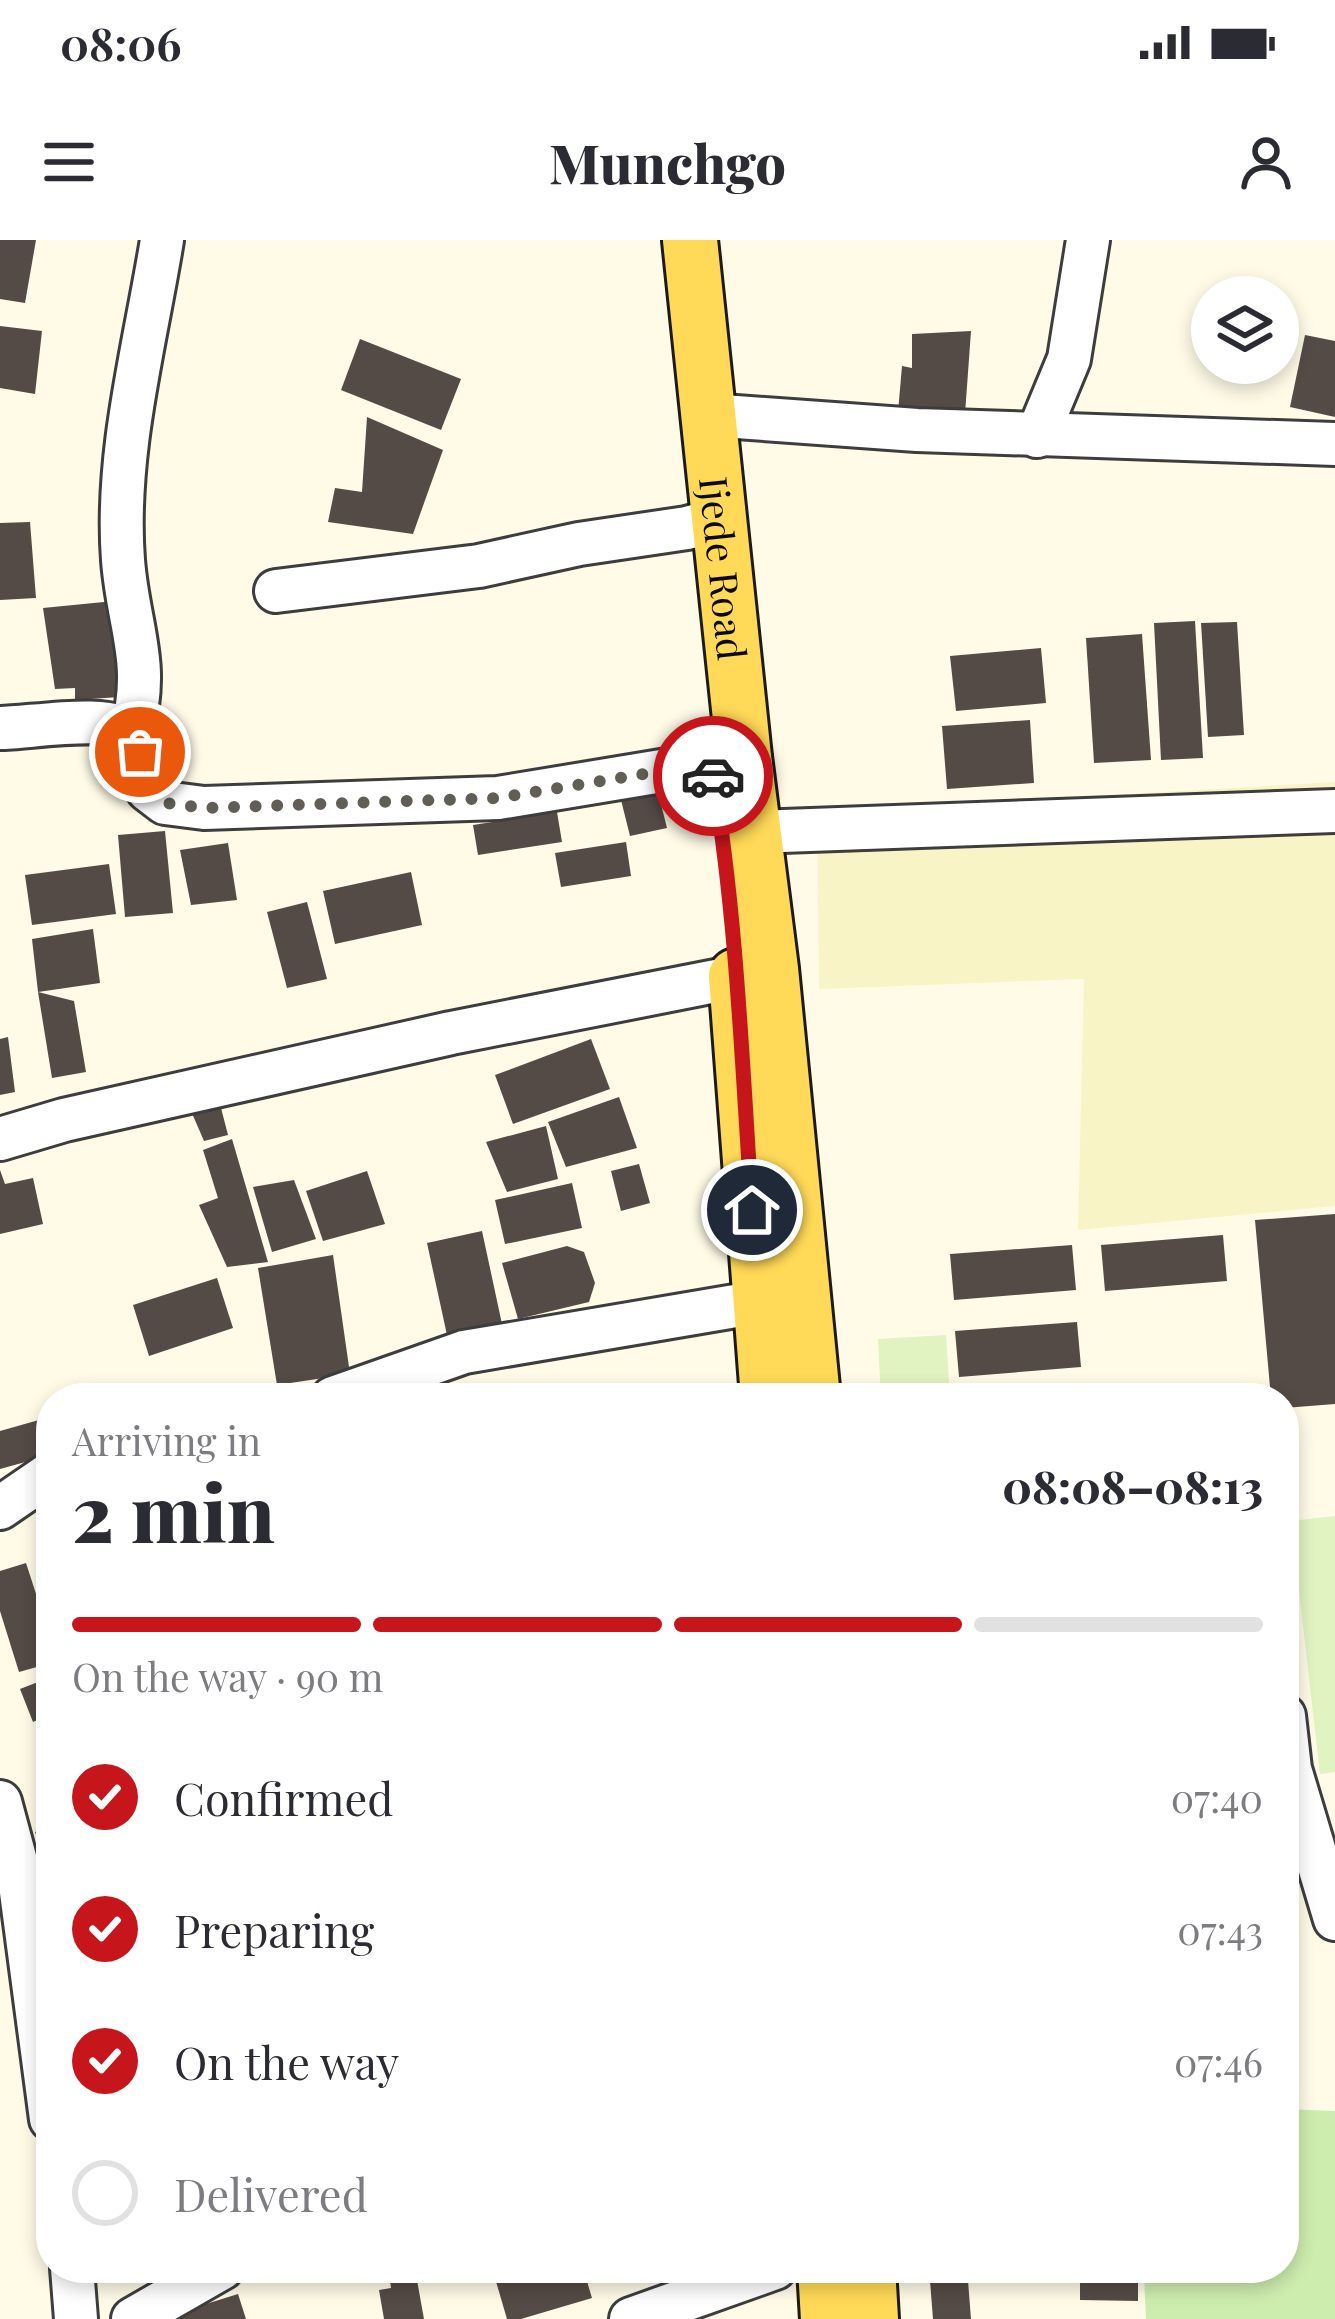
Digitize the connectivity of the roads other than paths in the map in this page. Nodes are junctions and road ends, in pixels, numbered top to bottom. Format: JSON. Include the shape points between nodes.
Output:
{"nodes":[{"id":1,"x":162,"y":240,"type":"edge"},
{"id":2,"x":655,"y":240,"type":"edge"},
{"id":3,"x":690,"y":240,"type":"edge"},
{"id":4,"x":1088,"y":240,"type":"edge"},
{"id":5,"x":710,"y":415,"type":"junction"},
{"id":6,"x":1037,"y":436,"type":"junction"},
{"id":7,"x":1335,"y":444,"type":"edge"},
{"id":8,"x":704,"y":524,"type":"junction"},
{"id":9,"x":276,"y":591,"type":"dead end"},
{"id":10,"x":0,"y":728,"type":"edge"},
{"id":11,"x":131,"y":733,"type":"junction"},
{"id":12,"x":710,"y":763,"type":"junction"},
{"id":13,"x":1335,"y":811,"type":"edge"},
{"id":14,"x":755,"y":832,"type":"junction"},
{"id":15,"x":736,"y":977,"type":"junction"},
{"id":16,"x":0,"y":1139,"type":"edge"},
{"id":17,"x":759,"y":1302,"type":"junction"},
{"id":18,"x":376,"y":1383,"type":"edge"},
{"id":19,"x":767,"y":1383,"type":"edge"},
{"id":20,"x":811,"y":1383,"type":"edge"},
{"id":21,"x":36,"y":1483,"type":"edge"},
{"id":22,"x":0,"y":1508,"type":"edge"},
{"id":23,"x":1299,"y":1799,"type":"edge"},
{"id":24,"x":0,"y":1802,"type":"edge"},
{"id":25,"x":1335,"y":1919,"type":"edge"},
{"id":26,"x":36,"y":1996,"type":"edge"},
{"id":27,"x":73,"y":2283,"type":"edge"},
{"id":28,"x":196,"y":2283,"type":"edge"},
{"id":29,"x":733,"y":2283,"type":"edge"},
{"id":30,"x":826,"y":2283,"type":"edge"},
{"id":31,"x":869,"y":2283,"type":"edge"},
{"id":32,"x":76,"y":2319,"type":"edge"},
{"id":33,"x":133,"y":2319,"type":"edge"},
{"id":34,"x":631,"y":2319,"type":"edge"},
{"id":35,"x":828,"y":2319,"type":"edge"},
{"id":36,"x":871,"y":2319,"type":"edge"}],
"edges":[{"from":1,"to":11,"type":"street","via":[[126,448],[123,560],[141,666]]},
{"from":2,"to":8,"type":"main road","name":"Ijede Road"},
{"from":3,"to":5,"type":"main road","name":"Ijede Road"},
{"from":4,"to":6,"type":"street","via":[[1069,359]]},
{"from":5,"to":6,"type":"street"},
{"from":5,"to":8,"type":"main road","name":"Ijede Road"},
{"from":6,"to":7,"type":"street"},
{"from":8,"to":9,"type":"street","via":[[479,566]]},
{"from":8,"to":12,"type":"main road","name":"Ijede Road"},
{"from":8,"to":14,"type":"main road","name":"Ijede Road"},
{"from":10,"to":11,"type":"street","via":[[111,721]]},
{"from":11,"to":12,"type":"street","via":[[148,790],[165,803],[204,808],[498,798]]},
{"from":12,"to":15,"type":"main road","name":"Ijede Road"},
{"from":13,"to":14,"type":"street"},
{"from":14,"to":20,"type":"main road","name":"Ijede Road"},
{"from":15,"to":16,"type":"street","via":[[451,1033]]},
{"from":15,"to":17,"type":"main road","name":"Ijede Road"},
{"from":17,"to":18,"type":"street","via":[[464,1352]]},
{"from":17,"to":19,"type":"main road","name":"Ijede Road"},
{"from":21,"to":22,"type":"street"},
{"from":23,"to":25,"type":"street"},
{"from":24,"to":26,"type":"street"},
{"from":27,"to":32,"type":"street"},
{"from":28,"to":33,"type":"street"},
{"from":29,"to":34,"type":"street"},
{"from":30,"to":35,"type":"main road"},
{"from":31,"to":36,"type":"main road"}]}
